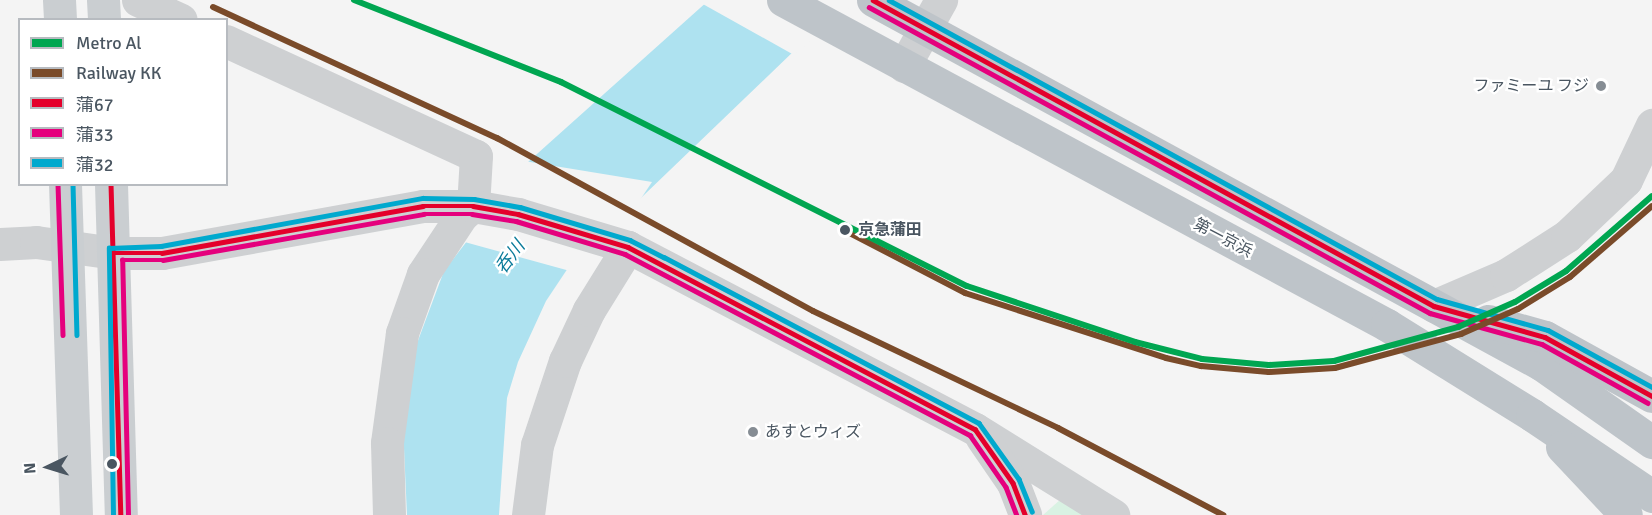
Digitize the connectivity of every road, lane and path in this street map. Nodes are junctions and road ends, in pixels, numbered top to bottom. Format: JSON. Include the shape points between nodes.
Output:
{"nodes":[{"id":1,"x":60,"y":0,"type":"edge"},
{"id":2,"x":104,"y":0,"type":"edge"},
{"id":3,"x":138,"y":0,"type":"edge"},
{"id":4,"x":783,"y":0,"type":"edge"},
{"id":5,"x":873,"y":0,"type":"edge"},
{"id":6,"x":941,"y":0,"type":"edge"},
{"id":7,"x":60,"y":18,"type":"edge"},
{"id":8,"x":104,"y":18,"type":"edge"},
{"id":9,"x":177,"y":18,"type":"edge"},
{"id":10,"x":925,"y":29,"type":"junction"},
{"id":11,"x":228,"y":42,"type":"edge"},
{"id":12,"x":904,"y":66,"type":"junction"},
{"id":13,"x":1652,"y":125,"type":"edge"},
{"id":14,"x":1652,"y":156,"type":"edge"},
{"id":15,"x":1626,"y":180,"type":"junction"},
{"id":16,"x":65,"y":186,"type":"edge"},
{"id":17,"x":111,"y":186,"type":"edge"},
{"id":18,"x":477,"y":206,"type":"junction"},
{"id":19,"x":0,"y":244,"type":"edge"},
{"id":20,"x":67,"y":245,"type":"junction"},
{"id":21,"x":619,"y":246,"type":"junction"},
{"id":22,"x":114,"y":253,"type":"junction"},
{"id":23,"x":1434,"y":306,"type":"junction"},
{"id":24,"x":1652,"y":396,"type":"edge"},
{"id":25,"x":1532,"y":415,"type":"junction"},
{"id":26,"x":975,"y":429,"type":"junction"},
{"id":27,"x":1652,"y":442,"type":"edge"},
{"id":28,"x":1065,"y":483,"type":"junction"},
{"id":29,"x":1652,"y":496,"type":"edge"},
{"id":30,"x":76,"y":515,"type":"edge"},
{"id":31,"x":122,"y":515,"type":"edge"},
{"id":32,"x":390,"y":515,"type":"edge"},
{"id":33,"x":528,"y":515,"type":"edge"},
{"id":34,"x":1025,"y":515,"type":"edge"},
{"id":35,"x":1113,"y":515,"type":"edge"},
{"id":36,"x":1626,"y":515,"type":"edge"}],
"edges":[{"from":1,"to":7,"type":"main road"},
{"from":2,"to":8,"type":"main road"},
{"from":3,"to":9,"type":"street"},
{"from":4,"to":12,"type":"highway","name":"第一京浜"},
{"from":5,"to":10,"type":"highway"},
{"from":6,"to":10,"type":"street"},
{"from":10,"to":12,"type":"street"},
{"from":10,"to":23,"type":"highway"},
{"from":11,"to":18,"type":"street","via":[[476,156]]},
{"from":12,"to":25,"type":"highway","name":"第一京浜","via":[[1386,326]]},
{"from":13,"to":15,"type":"street"},
{"from":14,"to":15,"type":"street"},
{"from":15,"to":23,"type":"street","via":[[1544,253],[1506,275]]},
{"from":16,"to":20,"type":"main road"},
{"from":17,"to":22,"type":"main road"},
{"from":18,"to":21,"type":"street"},
{"from":18,"to":22,"type":"street","via":[[423,206],[162,254]]},
{"from":18,"to":32,"type":"street","via":[[462,215],[423,274],[402,333],[387,444]]},
{"from":19,"to":20,"type":"street"},
{"from":20,"to":22,"type":"street"},
{"from":20,"to":30,"type":"main road"},
{"from":21,"to":26,"type":"street"},
{"from":21,"to":33,"type":"street","via":[[565,361],[537,445]]},
{"from":22,"to":31,"type":"main road"},
{"from":23,"to":24,"type":"highway","via":[[1545,337]]},
{"from":23,"to":27,"type":"highway","via":[[1540,364]]},
{"from":25,"to":29,"type":"highway","name":"第一京浜"},
{"from":25,"to":36,"type":"highway"},
{"from":26,"to":28,"type":"street"},
{"from":26,"to":34,"type":"street","via":[[1013,483]]},
{"from":28,"to":34,"type":"street"},
{"from":28,"to":35,"type":"street"}]}
